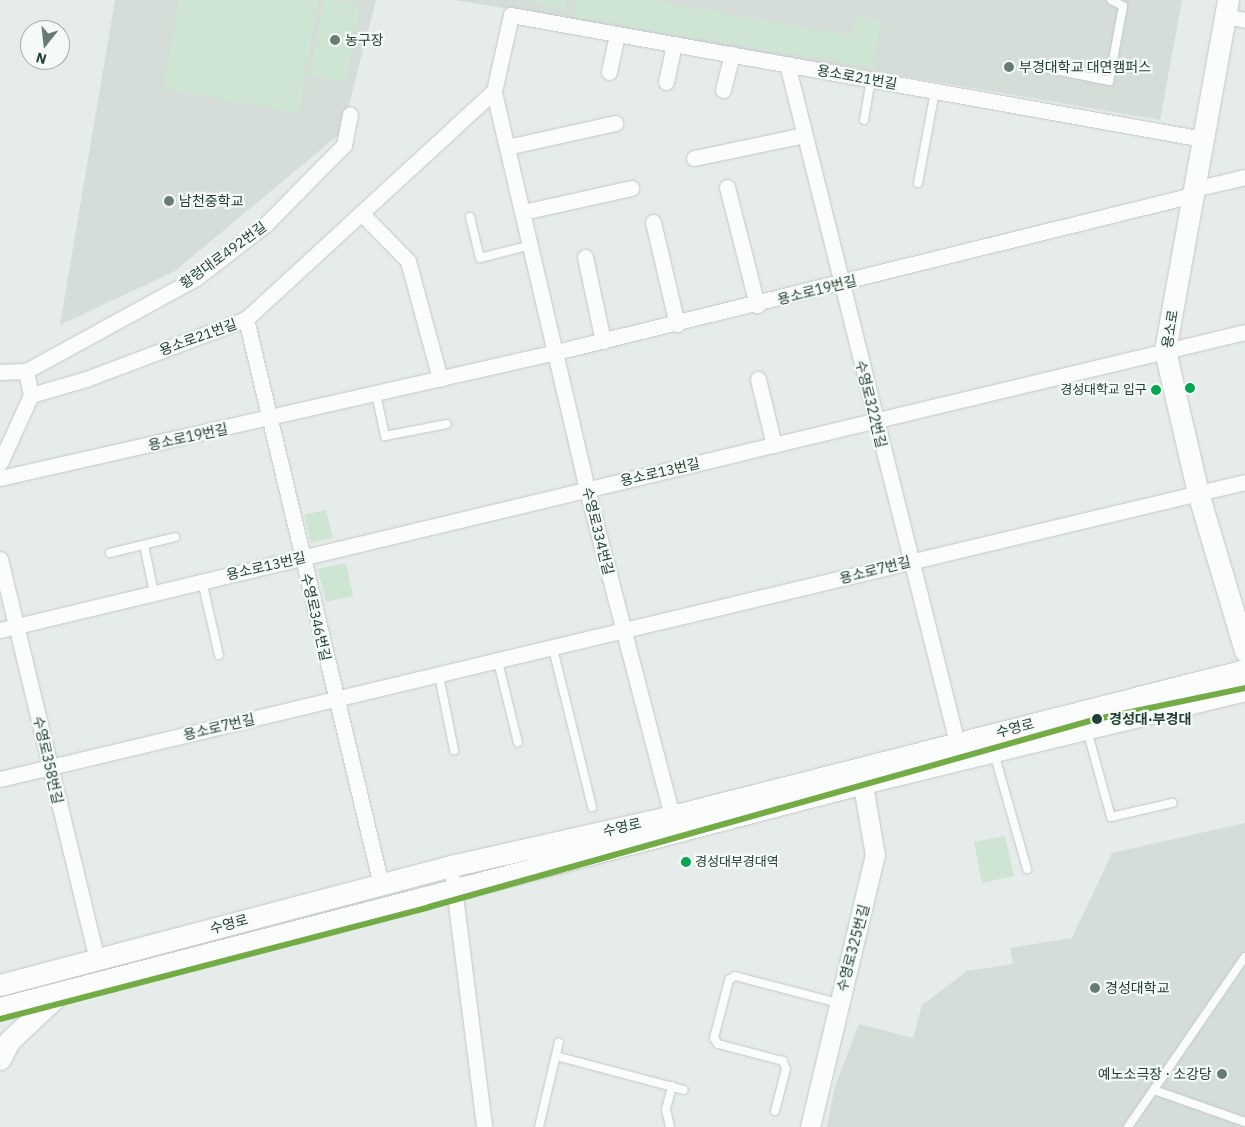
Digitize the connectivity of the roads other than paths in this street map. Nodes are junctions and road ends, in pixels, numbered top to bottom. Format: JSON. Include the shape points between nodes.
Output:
{"nodes":[{"id":1,"x":1111,"y":0,"type":"edge"},
{"id":2,"x":1232,"y":12,"type":"edge"},
{"id":3,"x":511,"y":15,"type":"joint"},
{"id":4,"x":617,"y":34,"type":"junction"},
{"id":5,"x":674,"y":44,"type":"junction"},
{"id":6,"x":732,"y":54,"type":"junction"},
{"id":7,"x":787,"y":64,"type":"junction"},
{"id":8,"x":1036,"y":66,"type":"dead end"},
{"id":9,"x":609,"y":72,"type":"dead end"},
{"id":10,"x":871,"y":79,"type":"junction"},
{"id":11,"x":666,"y":82,"type":"dead end"},
{"id":12,"x":723,"y":90,"type":"dead end"},
{"id":13,"x":494,"y":91,"type":"junction"},
{"id":14,"x":935,"y":91,"type":"junction"},
{"id":15,"x":350,"y":115,"type":"dead end"},
{"id":16,"x":864,"y":120,"type":"dead end"},
{"id":17,"x":615,"y":124,"type":"dead end"},
{"id":18,"x":804,"y":135,"type":"junction"},
{"id":19,"x":1203,"y":139,"type":"junction"},
{"id":20,"x":507,"y":147,"type":"junction"},
{"id":21,"x":694,"y":158,"type":"dead end"},
{"id":22,"x":1245,"y":177,"type":"edge"},
{"id":23,"x":918,"y":183,"type":"dead end"},
{"id":24,"x":727,"y":187,"type":"dead end"},
{"id":25,"x":630,"y":188,"type":"dead end"},
{"id":26,"x":1194,"y":192,"type":"junction"},
{"id":27,"x":523,"y":212,"type":"junction"},
{"id":28,"x":361,"y":213,"type":"junction"},
{"id":29,"x":470,"y":217,"type":"dead end"},
{"id":30,"x":652,"y":222,"type":"dead end"},
{"id":31,"x":531,"y":245,"type":"junction"},
{"id":32,"x":584,"y":257,"type":"dead end"},
{"id":33,"x":842,"y":284,"type":"junction"},
{"id":34,"x":757,"y":305,"type":"junction"},
{"id":35,"x":246,"y":319,"type":"junction"},
{"id":36,"x":677,"y":324,"type":"junction"},
{"id":37,"x":1245,"y":332,"type":"edge"},
{"id":38,"x":603,"y":341,"type":"junction"},
{"id":39,"x":1165,"y":351,"type":"junction"},
{"id":40,"x":556,"y":352,"type":"junction"},
{"id":41,"x":26,"y":371,"type":"junction"},
{"id":42,"x":0,"y":372,"type":"edge"},
{"id":43,"x":440,"y":379,"type":"junction"},
{"id":44,"x":758,"y":379,"type":"dead end"},
{"id":45,"x":376,"y":394,"type":"junction"},
{"id":46,"x":31,"y":395,"type":"junction"},
{"id":47,"x":269,"y":419,"type":"junction"},
{"id":48,"x":875,"y":421,"type":"junction"},
{"id":49,"x":447,"y":424,"type":"dead end"},
{"id":50,"x":774,"y":445,"type":"junction"},
{"id":51,"x":0,"y":463,"type":"edge"},
{"id":52,"x":0,"y":478,"type":"edge"},
{"id":53,"x":1245,"y":482,"type":"edge"},
{"id":54,"x":587,"y":489,"type":"junction"},
{"id":55,"x":1198,"y":493,"type":"junction"},
{"id":56,"x":175,"y":537,"type":"dead end"},
{"id":57,"x":144,"y":545,"type":"junction"},
{"id":58,"x":110,"y":553,"type":"dead end"},
{"id":59,"x":302,"y":558,"type":"junction"},
{"id":60,"x":0,"y":559,"type":"edge"},
{"id":61,"x":911,"y":561,"type":"junction"},
{"id":62,"x":202,"y":582,"type":"junction"},
{"id":63,"x":154,"y":593,"type":"junction"},
{"id":64,"x":1237,"y":604,"type":"edge"},
{"id":65,"x":16,"y":626,"type":"junction"},
{"id":66,"x":0,"y":630,"type":"edge"},
{"id":67,"x":624,"y":633,"type":"junction"},
{"id":68,"x":553,"y":649,"type":"junction"},
{"id":69,"x":1245,"y":651,"type":"edge"},
{"id":70,"x":219,"y":655,"type":"dead end"},
{"id":71,"x":498,"y":662,"type":"junction"},
{"id":72,"x":1245,"y":670,"type":"edge"},
{"id":73,"x":439,"y":676,"type":"junction"},
{"id":74,"x":1245,"y":690,"type":"edge"},
{"id":75,"x":335,"y":700,"type":"junction"},
{"id":76,"x":1087,"y":728,"type":"junction"},
{"id":77,"x":518,"y":743,"type":"dead end"},
{"id":78,"x":957,"y":743,"type":"junction"},
{"id":79,"x":454,"y":750,"type":"dead end"},
{"id":80,"x":993,"y":751,"type":"junction"},
{"id":81,"x":49,"y":767,"type":"junction"},
{"id":82,"x":861,"y":775,"type":"junction"},
{"id":83,"x":0,"y":779,"type":"edge"},
{"id":84,"x":1172,"y":803,"type":"dead end"},
{"id":85,"x":592,"y":807,"type":"dead end"},
{"id":86,"x":672,"y":816,"type":"junction"},
{"id":87,"x":451,"y":866,"type":"junction"},
{"id":88,"x":1027,"y":869,"type":"dead end"},
{"id":89,"x":381,"y":885,"type":"junction"},
{"id":90,"x":455,"y":888,"type":"junction"},
{"id":91,"x":1244,"y":959,"type":"edge"},
{"id":92,"x":97,"y":960,"type":"junction"},
{"id":93,"x":0,"y":973,"type":"edge"},
{"id":94,"x":62,"y":980,"type":"junction"},
{"id":95,"x":0,"y":985,"type":"edge"},
{"id":96,"x":838,"y":1002,"type":"junction"},
{"id":97,"x":0,"y":1008,"type":"edge"},
{"id":98,"x":559,"y":1042,"type":"dead end"},
{"id":99,"x":556,"y":1056,"type":"junction"},
{"id":100,"x":0,"y":1059,"type":"edge"},
{"id":101,"x":672,"y":1086,"type":"junction"},
{"id":102,"x":684,"y":1090,"type":"dead end"},
{"id":103,"x":1154,"y":1090,"type":"junction"},
{"id":104,"x":775,"y":1111,"type":"dead end"},
{"id":105,"x":1245,"y":1122,"type":"edge"},
{"id":106,"x":484,"y":1127,"type":"edge"},
{"id":107,"x":539,"y":1127,"type":"edge"},
{"id":108,"x":670,"y":1127,"type":"edge"},
{"id":109,"x":810,"y":1127,"type":"edge"},
{"id":110,"x":1128,"y":1127,"type":"edge"}],
"edges":[{"from":1,"to":8,"type":"lane","via":[[1123,6],[1109,81]]},
{"from":2,"to":19,"type":"main road","name":"용소로"},
{"from":3,"to":4,"type":"street","name":"용소로21번길"},
{"from":3,"to":13,"type":"street","name":"수영로334번길"},
{"from":4,"to":5,"type":"street","name":"용소로21번길"},
{"from":4,"to":9,"type":"street"},
{"from":5,"to":6,"type":"street","name":"용소로21번길"},
{"from":5,"to":11,"type":"street"},
{"from":6,"to":7,"type":"street","name":"용소로21번길"},
{"from":6,"to":12,"type":"street"},
{"from":7,"to":10,"type":"street","name":"용소로21번길"},
{"from":7,"to":18,"type":"street","name":"수영로322번길"},
{"from":10,"to":14,"type":"street","name":"용소로21번길"},
{"from":10,"to":16,"type":"lane"},
{"from":13,"to":20,"type":"street","name":"수영로334번길"},
{"from":13,"to":28,"type":"street","name":"용소로21번길"},
{"from":14,"to":19,"type":"street","name":"용소로21번길"},
{"from":14,"to":23,"type":"lane"},
{"from":15,"to":41,"type":"street","name":"황령대로492번길","via":[[344,145],[266,224],[196,278]]},
{"from":17,"to":20,"type":"street"},
{"from":18,"to":21,"type":"street"},
{"from":18,"to":33,"type":"street","name":"수영로322번길"},
{"from":19,"to":26,"type":"main road","name":"용소로"},
{"from":20,"to":27,"type":"street","name":"수영로334번길"},
{"from":22,"to":26,"type":"street","name":"용소로19번길"},
{"from":24,"to":34,"type":"street"},
{"from":25,"to":27,"type":"street"},
{"from":26,"to":33,"type":"street","name":"용소로19번길"},
{"from":26,"to":39,"type":"main road","name":"용소로"},
{"from":27,"to":31,"type":"street","name":"수영로334번길"},
{"from":28,"to":35,"type":"street","name":"용소로21번길"},
{"from":28,"to":43,"type":"street","via":[[408,261]]},
{"from":29,"to":31,"type":"lane","via":[[480,258]]},
{"from":30,"to":36,"type":"street"},
{"from":31,"to":40,"type":"street","name":"수영로334번길"},
{"from":32,"to":38,"type":"street"},
{"from":33,"to":34,"type":"street","name":"용소로19번길"},
{"from":33,"to":48,"type":"street","name":"수영로322번길"},
{"from":34,"to":36,"type":"street","name":"용소로19번길"},
{"from":35,"to":46,"type":"street","name":"용소로21번길"},
{"from":35,"to":47,"type":"street","name":"수영로346번길"},
{"from":36,"to":38,"type":"street","name":"용소로19번길"},
{"from":37,"to":39,"type":"street","name":"용소로13번길"},
{"from":38,"to":40,"type":"street","name":"용소로19번길"},
{"from":39,"to":48,"type":"street","name":"용소로13번길"},
{"from":39,"to":55,"type":"main road","name":"용소로"},
{"from":40,"to":43,"type":"street","name":"용소로19번길"},
{"from":40,"to":54,"type":"street","name":"수영로334번길"},
{"from":41,"to":42,"type":"street","name":"황령대로492번길"},
{"from":41,"to":46,"type":"street"},
{"from":43,"to":45,"type":"street","name":"용소로19번길"},
{"from":44,"to":50,"type":"street"},
{"from":45,"to":47,"type":"street","name":"용소로19번길"},
{"from":45,"to":49,"type":"lane","via":[[385,436]]},
{"from":46,"to":51,"type":"street"},
{"from":47,"to":52,"type":"street","name":"용소로19번길"},
{"from":47,"to":59,"type":"street","name":"수영로346번길"},
{"from":48,"to":50,"type":"street","name":"용소로13번길"},
{"from":48,"to":61,"type":"street","name":"수영로322번길"},
{"from":50,"to":54,"type":"street","name":"용소로13번길"},
{"from":53,"to":55,"type":"street","name":"용소로7번길"},
{"from":54,"to":59,"type":"street","name":"용소로13번길"},
{"from":54,"to":67,"type":"street","name":"수영로334번길"},
{"from":55,"to":61,"type":"street","name":"용소로7번길"},
{"from":55,"to":64,"type":"main road","name":"용소로"},
{"from":56,"to":57,"type":"lane"},
{"from":57,"to":58,"type":"lane"},
{"from":57,"to":63,"type":"lane"},
{"from":59,"to":62,"type":"street","name":"용소로13번길"},
{"from":59,"to":75,"type":"street","name":"수영로346번길"},
{"from":60,"to":65,"type":"street","name":"수영로358번길"},
{"from":61,"to":67,"type":"street","name":"용소로7번길"},
{"from":61,"to":78,"type":"street","name":"수영로322번길"},
{"from":62,"to":63,"type":"street","name":"용소로13번길"},
{"from":62,"to":70,"type":"lane"},
{"from":63,"to":65,"type":"street","name":"용소로13번길"},
{"from":64,"to":69,"type":"main road","name":"용소로"},
{"from":65,"to":66,"type":"street","name":"용소로13번길"},
{"from":65,"to":81,"type":"street","name":"수영로358번길"},
{"from":67,"to":68,"type":"street","name":"용소로7번길"},
{"from":67,"to":86,"type":"street","name":"수영로334번길"},
{"from":68,"to":71,"type":"street","name":"용소로7번길"},
{"from":68,"to":85,"type":"lane"},
{"from":71,"to":73,"type":"street","name":"용소로7번길"},
{"from":71,"to":77,"type":"lane"},
{"from":72,"to":78,"type":"main road","name":"수영로"},
{"from":73,"to":75,"type":"street","name":"용소로7번길"},
{"from":73,"to":79,"type":"lane"},
{"from":74,"to":76,"type":"main road","name":"수영로"},
{"from":75,"to":81,"type":"street","name":"용소로7번길"},
{"from":75,"to":89,"type":"street","name":"수영로346번길"},
{"from":76,"to":80,"type":"main road","name":"수영로"},
{"from":76,"to":84,"type":"lane","via":[[1111,817]]},
{"from":78,"to":82,"type":"main road","name":"수영로"},
{"from":80,"to":82,"type":"main road","name":"수영로"},
{"from":80,"to":88,"type":"lane"},
{"from":81,"to":83,"type":"street","name":"용소로7번길"},
{"from":81,"to":92,"type":"street","name":"수영로358번길"},
{"from":82,"to":86,"type":"main road","name":"수영로"},
{"from":82,"to":90,"type":"main road","name":"수영로"},
{"from":82,"to":96,"type":"street","name":"수영로325번길","via":[[875,855]]},
{"from":86,"to":87,"type":"main road","name":"수영로"},
{"from":87,"to":89,"type":"main road","name":"수영로"},
{"from":87,"to":90,"type":"street"},
{"from":89,"to":92,"type":"main road","name":"수영로"},
{"from":90,"to":94,"type":"main road","name":"수영로"},
{"from":90,"to":106,"type":"street"},
{"from":91,"to":103,"type":"lane"},
{"from":92,"to":94,"type":"main road","name":"수영로"},
{"from":93,"to":94,"type":"main road"},
{"from":94,"to":95,"type":"main road","name":"수영로"},
{"from":94,"to":97,"type":"main road","name":"수영로"},
{"from":94,"to":100,"type":"main road"},
{"from":96,"to":104,"type":"lane","via":[[735,976],[729,980],[714,1038],[718,1044],[783,1061],[786,1069]]},
{"from":96,"to":109,"type":"street","name":"수영로325번길"},
{"from":98,"to":99,"type":"lane"},
{"from":99,"to":101,"type":"lane"},
{"from":99,"to":107,"type":"lane"},
{"from":101,"to":102,"type":"lane"},
{"from":101,"to":108,"type":"lane","via":[[666,1108]]},
{"from":103,"to":105,"type":"lane"},
{"from":103,"to":110,"type":"lane"}]}
